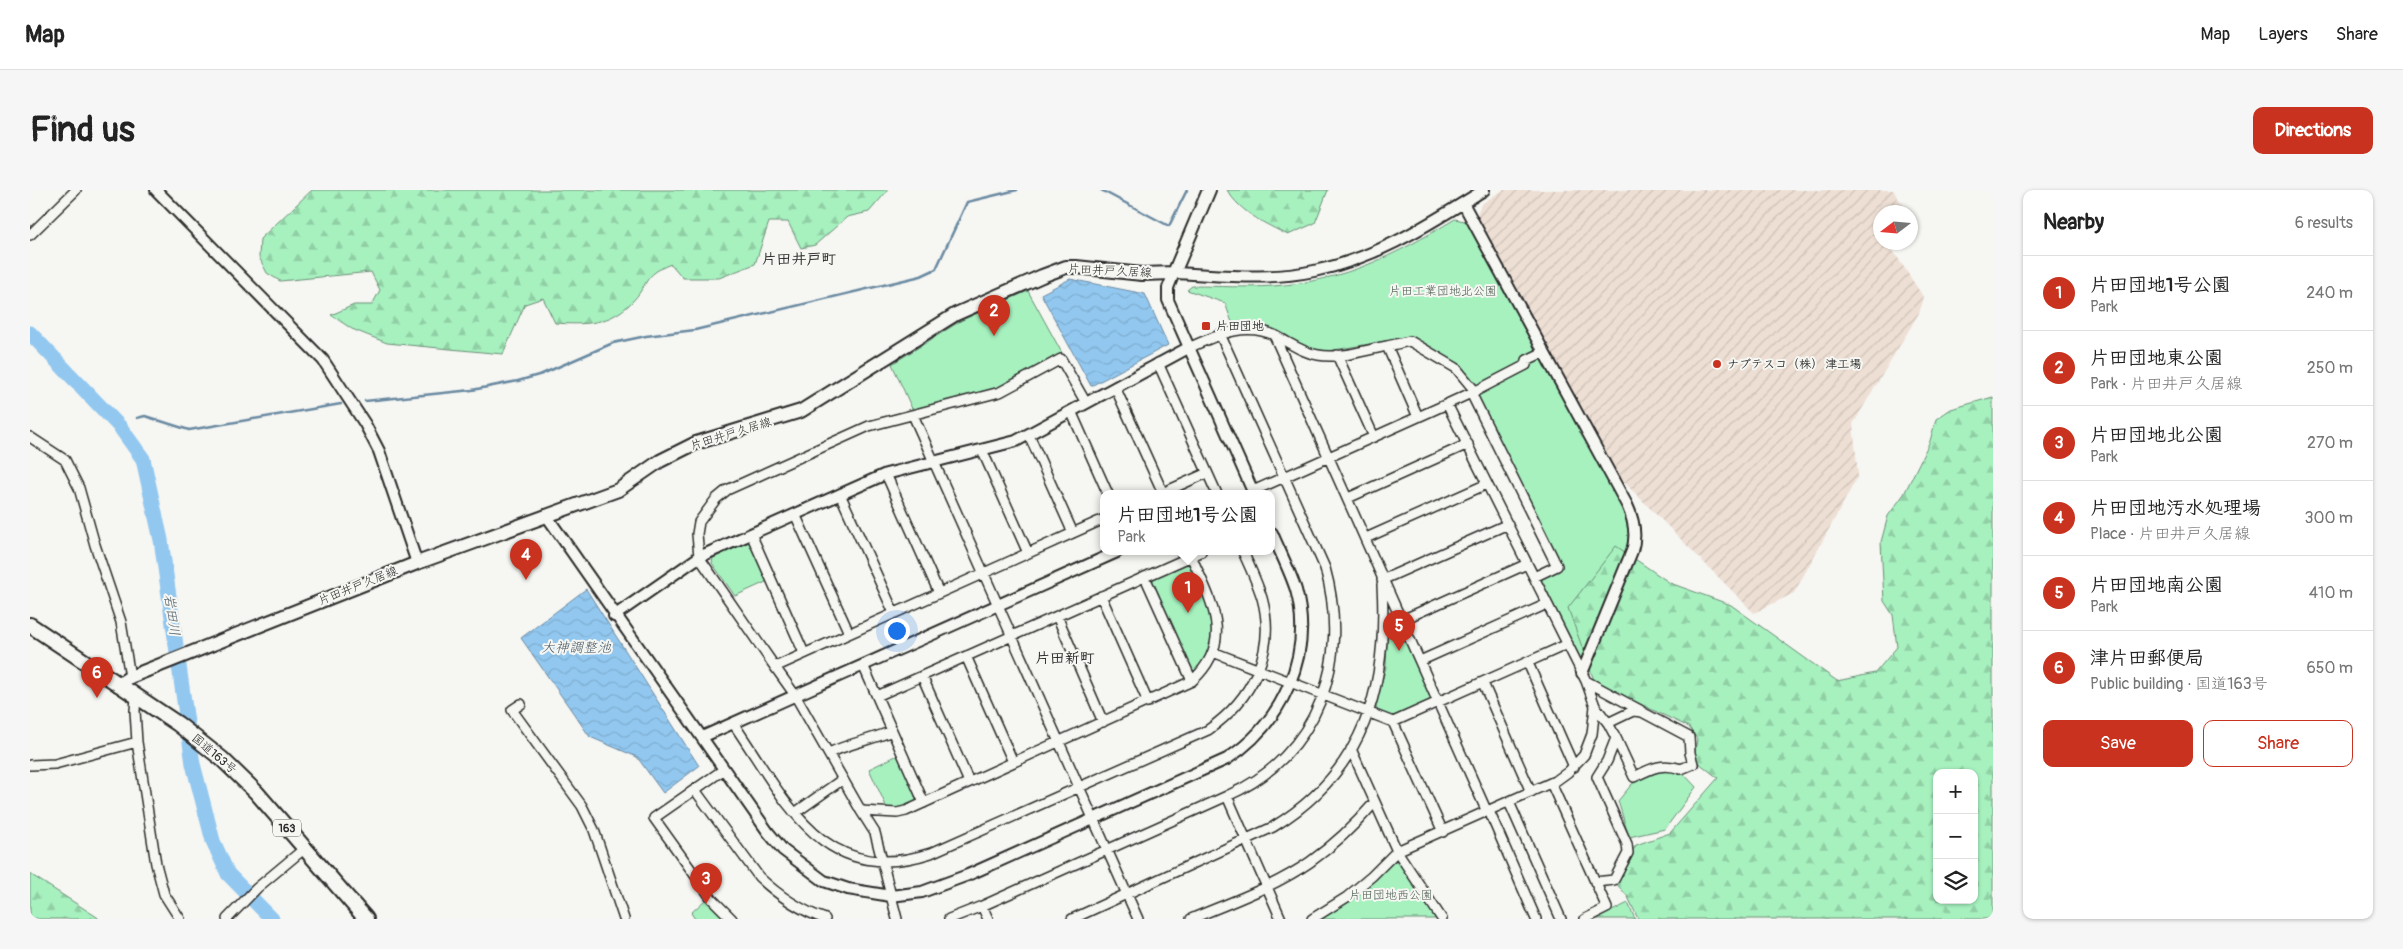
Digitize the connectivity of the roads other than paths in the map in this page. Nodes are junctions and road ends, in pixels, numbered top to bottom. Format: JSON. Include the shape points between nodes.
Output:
{"nodes":[{"id":1,"x":76,"y":190,"type":"edge"},
{"id":2,"x":156,"y":190,"type":"edge"},
{"id":3,"x":1210,"y":190,"type":"edge"},
{"id":4,"x":1484,"y":190,"type":"edge"},
{"id":5,"x":1463,"y":203,"type":"junction"},
{"id":6,"x":30,"y":235,"type":"edge"},
{"id":7,"x":1174,"y":274,"type":"junction"},
{"id":8,"x":1220,"y":334,"type":"junction"},
{"id":9,"x":1274,"y":335,"type":"junction"},
{"id":10,"x":1386,"y":346,"type":"junction"},
{"id":11,"x":1188,"y":348,"type":"junction"},
{"id":12,"x":1544,"y":352,"type":"junction"},
{"id":13,"x":1337,"y":355,"type":"junction"},
{"id":14,"x":1158,"y":364,"type":"junction"},
{"id":15,"x":1115,"y":387,"type":"junction"},
{"id":16,"x":1473,"y":392,"type":"junction"},
{"id":17,"x":1086,"y":403,"type":"junction"},
{"id":18,"x":1448,"y":404,"type":"junction"},
{"id":19,"x":1072,"y":411,"type":"junction"},
{"id":20,"x":913,"y":415,"type":"junction"},
{"id":21,"x":1418,"y":417,"type":"junction"},
{"id":22,"x":1029,"y":435,"type":"junction"},
{"id":23,"x":30,"y":437,"type":"edge"},
{"id":24,"x":1374,"y":437,"type":"junction"},
{"id":25,"x":1468,"y":444,"type":"junction"},
{"id":26,"x":982,"y":450,"type":"junction"},
{"id":27,"x":1329,"y":457,"type":"junction"},
{"id":28,"x":934,"y":462,"type":"junction"},
{"id":29,"x":1207,"y":473,"type":"junction"},
{"id":30,"x":886,"y":474,"type":"junction"},
{"id":31,"x":1284,"y":477,"type":"junction"},
{"id":32,"x":1487,"y":484,"type":"junction"},
{"id":33,"x":1106,"y":490,"type":"edge"},
{"id":34,"x":1159,"y":490,"type":"edge"},
{"id":35,"x":1170,"y":490,"type":"edge"},
{"id":36,"x":1214,"y":490,"type":"edge"},
{"id":37,"x":1250,"y":490,"type":"edge"},
{"id":38,"x":1257,"y":490,"type":"edge"},
{"id":39,"x":840,"y":494,"type":"junction"},
{"id":40,"x":1348,"y":498,"type":"junction"},
{"id":41,"x":796,"y":514,"type":"junction"},
{"id":42,"x":546,"y":515,"type":"junction"},
{"id":43,"x":1100,"y":521,"type":"edge"},
{"id":44,"x":1508,"y":524,"type":"junction"},
{"id":45,"x":1073,"y":533,"type":"junction"},
{"id":46,"x":751,"y":534,"type":"junction"},
{"id":47,"x":1366,"y":538,"type":"junction"},
{"id":48,"x":1275,"y":540,"type":"edge"},
{"id":49,"x":1028,"y":553,"type":"junction"},
{"id":50,"x":1110,"y":555,"type":"edge"},
{"id":51,"x":1243,"y":555,"type":"edge"},
{"id":52,"x":1191,"y":556,"type":"joint"},
{"id":53,"x":699,"y":557,"type":"junction"},
{"id":54,"x":417,"y":563,"type":"junction"},
{"id":55,"x":1528,"y":564,"type":"junction"},
{"id":56,"x":983,"y":573,"type":"junction"},
{"id":57,"x":1145,"y":577,"type":"junction"},
{"id":58,"x":1534,"y":577,"type":"junction"},
{"id":59,"x":1382,"y":580,"type":"junction"},
{"id":60,"x":939,"y":593,"type":"junction"},
{"id":61,"x":1101,"y":596,"type":"junction"},
{"id":62,"x":1548,"y":604,"type":"junction"},
{"id":63,"x":998,"y":605,"type":"junction"},
{"id":64,"x":894,"y":613,"type":"junction"},
{"id":65,"x":614,"y":616,"type":"junction"},
{"id":66,"x":1057,"y":616,"type":"junction"},
{"id":67,"x":1402,"y":620,"type":"junction"},
{"id":68,"x":30,"y":626,"type":"edge"},
{"id":69,"x":849,"y":633,"type":"junction"},
{"id":70,"x":1011,"y":636,"type":"junction"},
{"id":71,"x":1568,"y":644,"type":"junction"},
{"id":72,"x":1213,"y":652,"type":"junction"},
{"id":73,"x":804,"y":654,"type":"junction"},
{"id":74,"x":966,"y":656,"type":"junction"},
{"id":75,"x":1420,"y":661,"type":"junction"},
{"id":76,"x":1528,"y":662,"type":"junction"},
{"id":77,"x":863,"y":665,"type":"junction"},
{"id":78,"x":775,"y":666,"type":"junction"},
{"id":79,"x":1258,"y":670,"type":"junction"},
{"id":80,"x":922,"y":676,"type":"junction"},
{"id":81,"x":130,"y":677,"type":"junction"},
{"id":82,"x":1584,"y":677,"type":"junction"},
{"id":83,"x":1192,"y":681,"type":"junction"},
{"id":84,"x":1291,"y":683,"type":"junction"},
{"id":85,"x":1483,"y":683,"type":"junction"},
{"id":86,"x":118,"y":685,"type":"junction"},
{"id":87,"x":795,"y":695,"type":"junction"},
{"id":88,"x":1323,"y":695,"type":"junction"},
{"id":89,"x":136,"y":696,"type":"junction"},
{"id":90,"x":877,"y":696,"type":"junction"},
{"id":91,"x":1148,"y":702,"type":"junction"},
{"id":92,"x":1438,"y":702,"type":"junction"},
{"id":93,"x":521,"y":704,"type":"dead end"},
{"id":94,"x":1595,"y":706,"type":"junction"},
{"id":95,"x":1642,"y":712,"type":"junction"},
{"id":96,"x":1370,"y":713,"type":"junction"},
{"id":97,"x":1103,"y":722,"type":"junction"},
{"id":98,"x":1394,"y":722,"type":"junction"},
{"id":99,"x":733,"y":723,"type":"junction"},
{"id":100,"x":1608,"y":723,"type":"junction"},
{"id":101,"x":892,"y":731,"type":"junction"},
{"id":102,"x":702,"y":737,"type":"junction"},
{"id":103,"x":1616,"y":738,"type":"junction"},
{"id":104,"x":137,"y":742,"type":"junction"},
{"id":105,"x":1059,"y":742,"type":"junction"},
{"id":106,"x":1351,"y":749,"type":"junction"},
{"id":107,"x":829,"y":753,"type":"junction"},
{"id":108,"x":1013,"y":762,"type":"junction"},
{"id":109,"x":30,"y":765,"type":"edge"},
{"id":110,"x":1574,"y":767,"type":"junction"},
{"id":111,"x":723,"y":770,"type":"junction"},
{"id":112,"x":843,"y":779,"type":"junction"},
{"id":113,"x":969,"y":782,"type":"junction"},
{"id":114,"x":1551,"y":783,"type":"junction"},
{"id":115,"x":1078,"y":787,"type":"junction"},
{"id":116,"x":695,"y":790,"type":"junction"},
{"id":117,"x":1531,"y":792,"type":"junction"},
{"id":118,"x":1227,"y":796,"type":"junction"},
{"id":119,"x":1375,"y":802,"type":"junction"},
{"id":120,"x":1509,"y":802,"type":"junction"},
{"id":121,"x":924,"y":803,"type":"junction"},
{"id":122,"x":861,"y":811,"type":"junction"},
{"id":123,"x":1488,"y":812,"type":"junction"},
{"id":124,"x":795,"y":813,"type":"junction"},
{"id":125,"x":1093,"y":819,"type":"junction"},
{"id":126,"x":1443,"y":832,"type":"junction"},
{"id":127,"x":1247,"y":840,"type":"junction"},
{"id":128,"x":305,"y":848,"type":"junction"},
{"id":129,"x":1106,"y":849,"type":"junction"},
{"id":130,"x":1397,"y":851,"type":"junction"},
{"id":131,"x":883,"y":862,"type":"junction"},
{"id":132,"x":1595,"y":882,"type":"junction"},
{"id":133,"x":1267,"y":886,"type":"junction"},
{"id":134,"x":1127,"y":894,"type":"junction"},
{"id":135,"x":891,"y":896,"type":"junction"},
{"id":136,"x":982,"y":906,"type":"junction"},
{"id":137,"x":180,"y":919,"type":"edge"},
{"id":138,"x":226,"y":919,"type":"edge"},
{"id":139,"x":366,"y":919,"type":"edge"},
{"id":140,"x":624,"y":919,"type":"edge"},
{"id":141,"x":732,"y":919,"type":"edge"},
{"id":142,"x":825,"y":919,"type":"edge"},
{"id":143,"x":897,"y":919,"type":"edge"},
{"id":144,"x":949,"y":919,"type":"edge"},
{"id":145,"x":988,"y":919,"type":"edge"},
{"id":146,"x":1072,"y":919,"type":"edge"},
{"id":147,"x":1138,"y":919,"type":"edge"},
{"id":148,"x":1191,"y":919,"type":"edge"},
{"id":149,"x":1281,"y":919,"type":"edge"},
{"id":150,"x":1312,"y":919,"type":"edge"},
{"id":151,"x":1442,"y":919,"type":"edge"},
{"id":152,"x":1536,"y":919,"type":"edge"},
{"id":153,"x":1561,"y":919,"type":"edge"},
{"id":154,"x":1585,"y":919,"type":"edge"}],
"edges":[{"from":1,"to":6,"type":"street"},
{"from":2,"to":54,"type":"street","via":[[323,360],[379,451]]},
{"from":3,"to":7,"type":"main road"},
{"from":4,"to":5,"type":"street"},
{"from":5,"to":7,"type":"street","via":[[1386,248],[1312,272],[1262,277]]},
{"from":5,"to":12,"type":"street"},
{"from":7,"to":11,"type":"street","via":[[1168,288],[1168,300]]},
{"from":7,"to":42,"type":"main road","name":"片田井戸久居線","via":[[1066,267],[1042,276],[956,314],[801,411],[696,443],[660,461],[618,490]]},
{"from":8,"to":9,"type":"street","via":[[1247,329]]},
{"from":8,"to":11,"type":"street"},
{"from":8,"to":31,"type":"street"},
{"from":9,"to":13,"type":"street","via":[[1309,353]]},
{"from":9,"to":27,"type":"street"},
{"from":10,"to":13,"type":"street"},
{"from":10,"to":16,"type":"street","via":[[1410,341],[1456,368]]},
{"from":10,"to":21,"type":"street"},
{"from":11,"to":14,"type":"street"},
{"from":11,"to":37,"type":"street"},
{"from":12,"to":16,"type":"street"},
{"from":12,"to":82,"type":"street","via":[[1627,505],[1635,531],[1632,551]]},
{"from":13,"to":24,"type":"street"},
{"from":14,"to":15,"type":"street"},
{"from":14,"to":29,"type":"street"},
{"from":15,"to":17,"type":"street"},
{"from":15,"to":34,"type":"street"},
{"from":16,"to":18,"type":"street"},
{"from":16,"to":58,"type":"street","via":[[1557,566]]},
{"from":17,"to":19,"type":"street"},
{"from":17,"to":20,"type":"street","via":[[1061,359],[1000,392]]},
{"from":18,"to":21,"type":"street"},
{"from":18,"to":25,"type":"street"},
{"from":19,"to":22,"type":"street"},
{"from":19,"to":33,"type":"street"},
{"from":20,"to":28,"type":"street"},
{"from":20,"to":53,"type":"street","via":[[868,426],[722,492],[699,522]]},
{"from":21,"to":24,"type":"street"},
{"from":22,"to":26,"type":"street"},
{"from":22,"to":45,"type":"street"},
{"from":23,"to":81,"type":"street","via":[[66,460],[79,488],[121,622]]},
{"from":24,"to":27,"type":"street"},
{"from":25,"to":32,"type":"street"},
{"from":25,"to":40,"type":"street"},
{"from":26,"to":28,"type":"street"},
{"from":26,"to":49,"type":"street"},
{"from":27,"to":31,"type":"street"},
{"from":27,"to":40,"type":"street"},
{"from":28,"to":30,"type":"street"},
{"from":28,"to":56,"type":"street"},
{"from":29,"to":35,"type":"street"},
{"from":29,"to":36,"type":"street"},
{"from":30,"to":39,"type":"street"},
{"from":30,"to":60,"type":"street"},
{"from":31,"to":38,"type":"street"},
{"from":31,"to":88,"type":"street","via":[[1325,568],[1332,592],[1335,645]]},
{"from":32,"to":44,"type":"street"},
{"from":32,"to":47,"type":"street"},
{"from":39,"to":41,"type":"street"},
{"from":39,"to":64,"type":"street"},
{"from":40,"to":47,"type":"street"},
{"from":41,"to":46,"type":"street"},
{"from":41,"to":69,"type":"street"},
{"from":42,"to":54,"type":"main road","name":"片田井戸久居線"},
{"from":42,"to":65,"type":"street"},
{"from":43,"to":45,"type":"street"},
{"from":44,"to":55,"type":"street"},
{"from":44,"to":59,"type":"street"},
{"from":45,"to":49,"type":"street"},
{"from":46,"to":53,"type":"street"},
{"from":46,"to":73,"type":"street"},
{"from":47,"to":59,"type":"street"},
{"from":48,"to":84,"type":"street","via":[[1296,589],[1300,614],[1300,645]]},
{"from":49,"to":56,"type":"street"},
{"from":50,"to":63,"type":"street"},
{"from":51,"to":79,"type":"street","via":[[1262,598],[1267,627]]},
{"from":52,"to":57,"type":"street"},
{"from":52,"to":72,"type":"street","via":[[1216,616]]},
{"from":53,"to":65,"type":"street"},
{"from":53,"to":78,"type":"street"},
{"from":54,"to":81,"type":"main road","name":"片田井戸久居線"},
{"from":55,"to":58,"type":"street"},
{"from":55,"to":67,"type":"street"},
{"from":56,"to":60,"type":"street"},
{"from":56,"to":63,"type":"street"},
{"from":57,"to":61,"type":"street"},
{"from":57,"to":83,"type":"street"},
{"from":58,"to":62,"type":"street"},
{"from":59,"to":67,"type":"street"},
{"from":59,"to":96,"type":"street","via":[[1382,664]]},
{"from":60,"to":64,"type":"street"},
{"from":61,"to":66,"type":"street"},
{"from":61,"to":91,"type":"street"},
{"from":62,"to":71,"type":"street"},
{"from":62,"to":75,"type":"street"},
{"from":63,"to":70,"type":"street"},
{"from":63,"to":77,"type":"street"},
{"from":64,"to":69,"type":"street"},
{"from":65,"to":102,"type":"street"},
{"from":66,"to":70,"type":"street"},
{"from":66,"to":97,"type":"street"},
{"from":67,"to":75,"type":"street"},
{"from":68,"to":86,"type":"highway","name":"国道163号","number":"163"},
{"from":69,"to":73,"type":"street"},
{"from":70,"to":74,"type":"street"},
{"from":70,"to":105,"type":"street"},
{"from":71,"to":76,"type":"street"},
{"from":71,"to":82,"type":"street"},
{"from":72,"to":79,"type":"street"},
{"from":72,"to":83,"type":"street","via":[[1206,666]]},
{"from":73,"to":78,"type":"street"},
{"from":74,"to":80,"type":"street"},
{"from":74,"to":108,"type":"street"},
{"from":75,"to":92,"type":"street"},
{"from":76,"to":85,"type":"street"},
{"from":76,"to":110,"type":"street"},
{"from":77,"to":87,"type":"street"},
{"from":77,"to":90,"type":"street"},
{"from":78,"to":87,"type":"street"},
{"from":79,"to":84,"type":"street"},
{"from":79,"to":115,"type":"street","via":[[1254,683],[1236,706],[1208,730]]},
{"from":80,"to":90,"type":"street"},
{"from":80,"to":113,"type":"street"},
{"from":81,"to":86,"type":"main road","name":"片田井戸久居線"},
{"from":82,"to":94,"type":"street"},
{"from":82,"to":95,"type":"street"},
{"from":83,"to":91,"type":"street"},
{"from":84,"to":88,"type":"street"},
{"from":84,"to":125,"type":"street","via":[[1264,729],[1236,752]]},
{"from":85,"to":92,"type":"street"},
{"from":85,"to":117,"type":"street"},
{"from":86,"to":89,"type":"highway","name":"国道163号","number":"163"},
{"from":87,"to":99,"type":"street"},
{"from":87,"to":107,"type":"street"},
{"from":88,"to":96,"type":"street"},
{"from":88,"to":118,"type":"street","via":[[1304,732],[1279,762],[1254,782]]},
{"from":89,"to":104,"type":"street"},
{"from":89,"to":128,"type":"highway","name":"国道163号","number":"163","via":[[202,743],[250,787]]},
{"from":90,"to":101,"type":"street"},
{"from":91,"to":97,"type":"street"},
{"from":92,"to":98,"type":"street"},
{"from":92,"to":123,"type":"street"},
{"from":93,"to":140,"type":"street","via":[[512,710],[582,806],[594,830]]},
{"from":94,"to":100,"type":"street"},
{"from":94,"to":110,"type":"street","via":[[1589,744]]},
{"from":95,"to":100,"type":"street","via":[[1633,711]]},
{"from":95,"to":103,"type":"street","via":[[1690,737],[1693,764],[1680,769],[1659,766],[1634,777]]},
{"from":96,"to":98,"type":"street"},
{"from":96,"to":106,"type":"street"},
{"from":97,"to":105,"type":"street"},
{"from":98,"to":126,"type":"street"},
{"from":99,"to":102,"type":"street"},
{"from":99,"to":124,"type":"street"},
{"from":100,"to":103,"type":"street"},
{"from":101,"to":107,"type":"street","via":[[871,740],[850,743]]},
{"from":101,"to":121,"type":"street"},
{"from":102,"to":111,"type":"street"},
{"from":103,"to":132,"type":"street","via":[[1597,778],[1627,844],[1628,853],[1614,880]]},
{"from":104,"to":109,"type":"street","via":[[55,764]]},
{"from":104,"to":137,"type":"street","via":[[160,883]]},
{"from":105,"to":108,"type":"street"},
{"from":105,"to":115,"type":"street"},
{"from":106,"to":119,"type":"street"},
{"from":106,"to":127,"type":"street","via":[[1315,795],[1283,821]]},
{"from":107,"to":112,"type":"street"},
{"from":108,"to":113,"type":"street"},
{"from":110,"to":114,"type":"street"},
{"from":111,"to":116,"type":"street"},
{"from":111,"to":135,"type":"street","via":[[783,850],[806,869],[824,881],[848,889]]},
{"from":112,"to":122,"type":"street"},
{"from":112,"to":124,"type":"street"},
{"from":113,"to":121,"type":"street"},
{"from":114,"to":117,"type":"street"},
{"from":114,"to":132,"type":"street"},
{"from":115,"to":125,"type":"street"},
{"from":115,"to":131,"type":"street","via":[[930,853],[903,861]]},
{"from":116,"to":141,"type":"street","via":[[654,818],[712,899]]},
{"from":116,"to":142,"type":"street","via":[[765,883],[794,905]]},
{"from":117,"to":120,"type":"street"},
{"from":118,"to":127,"type":"street"},
{"from":118,"to":129,"type":"street"},
{"from":119,"to":130,"type":"street"},
{"from":119,"to":133,"type":"street","via":[[1315,858]]},
{"from":120,"to":123,"type":"street"},
{"from":120,"to":153,"type":"street"},
{"from":121,"to":122,"type":"street","via":[[897,813]]},
{"from":122,"to":131,"type":"street","via":[[875,833]]},
{"from":123,"to":126,"type":"street"},
{"from":123,"to":152,"type":"street"},
{"from":124,"to":131,"type":"street","via":[[824,843],[850,856]]},
{"from":125,"to":129,"type":"street"},
{"from":125,"to":135,"type":"street","via":[[945,884],[922,892]]},
{"from":126,"to":130,"type":"street"},
{"from":127,"to":133,"type":"street"},
{"from":127,"to":134,"type":"street"},
{"from":128,"to":138,"type":"street"},
{"from":128,"to":139,"type":"highway","name":"国道163号","number":"163"},
{"from":129,"to":134,"type":"street"},
{"from":129,"to":136,"type":"street"},
{"from":130,"to":150,"type":"street","via":[[1360,887]]},
{"from":130,"to":151,"type":"street"},
{"from":131,"to":135,"type":"street"},
{"from":132,"to":154,"type":"street","via":[[1607,908]]},
{"from":133,"to":148,"type":"street"},
{"from":133,"to":149,"type":"street"},
{"from":134,"to":146,"type":"street"},
{"from":134,"to":147,"type":"street"},
{"from":135,"to":143,"type":"street"},
{"from":136,"to":144,"type":"street"},
{"from":136,"to":145,"type":"street"}]}
